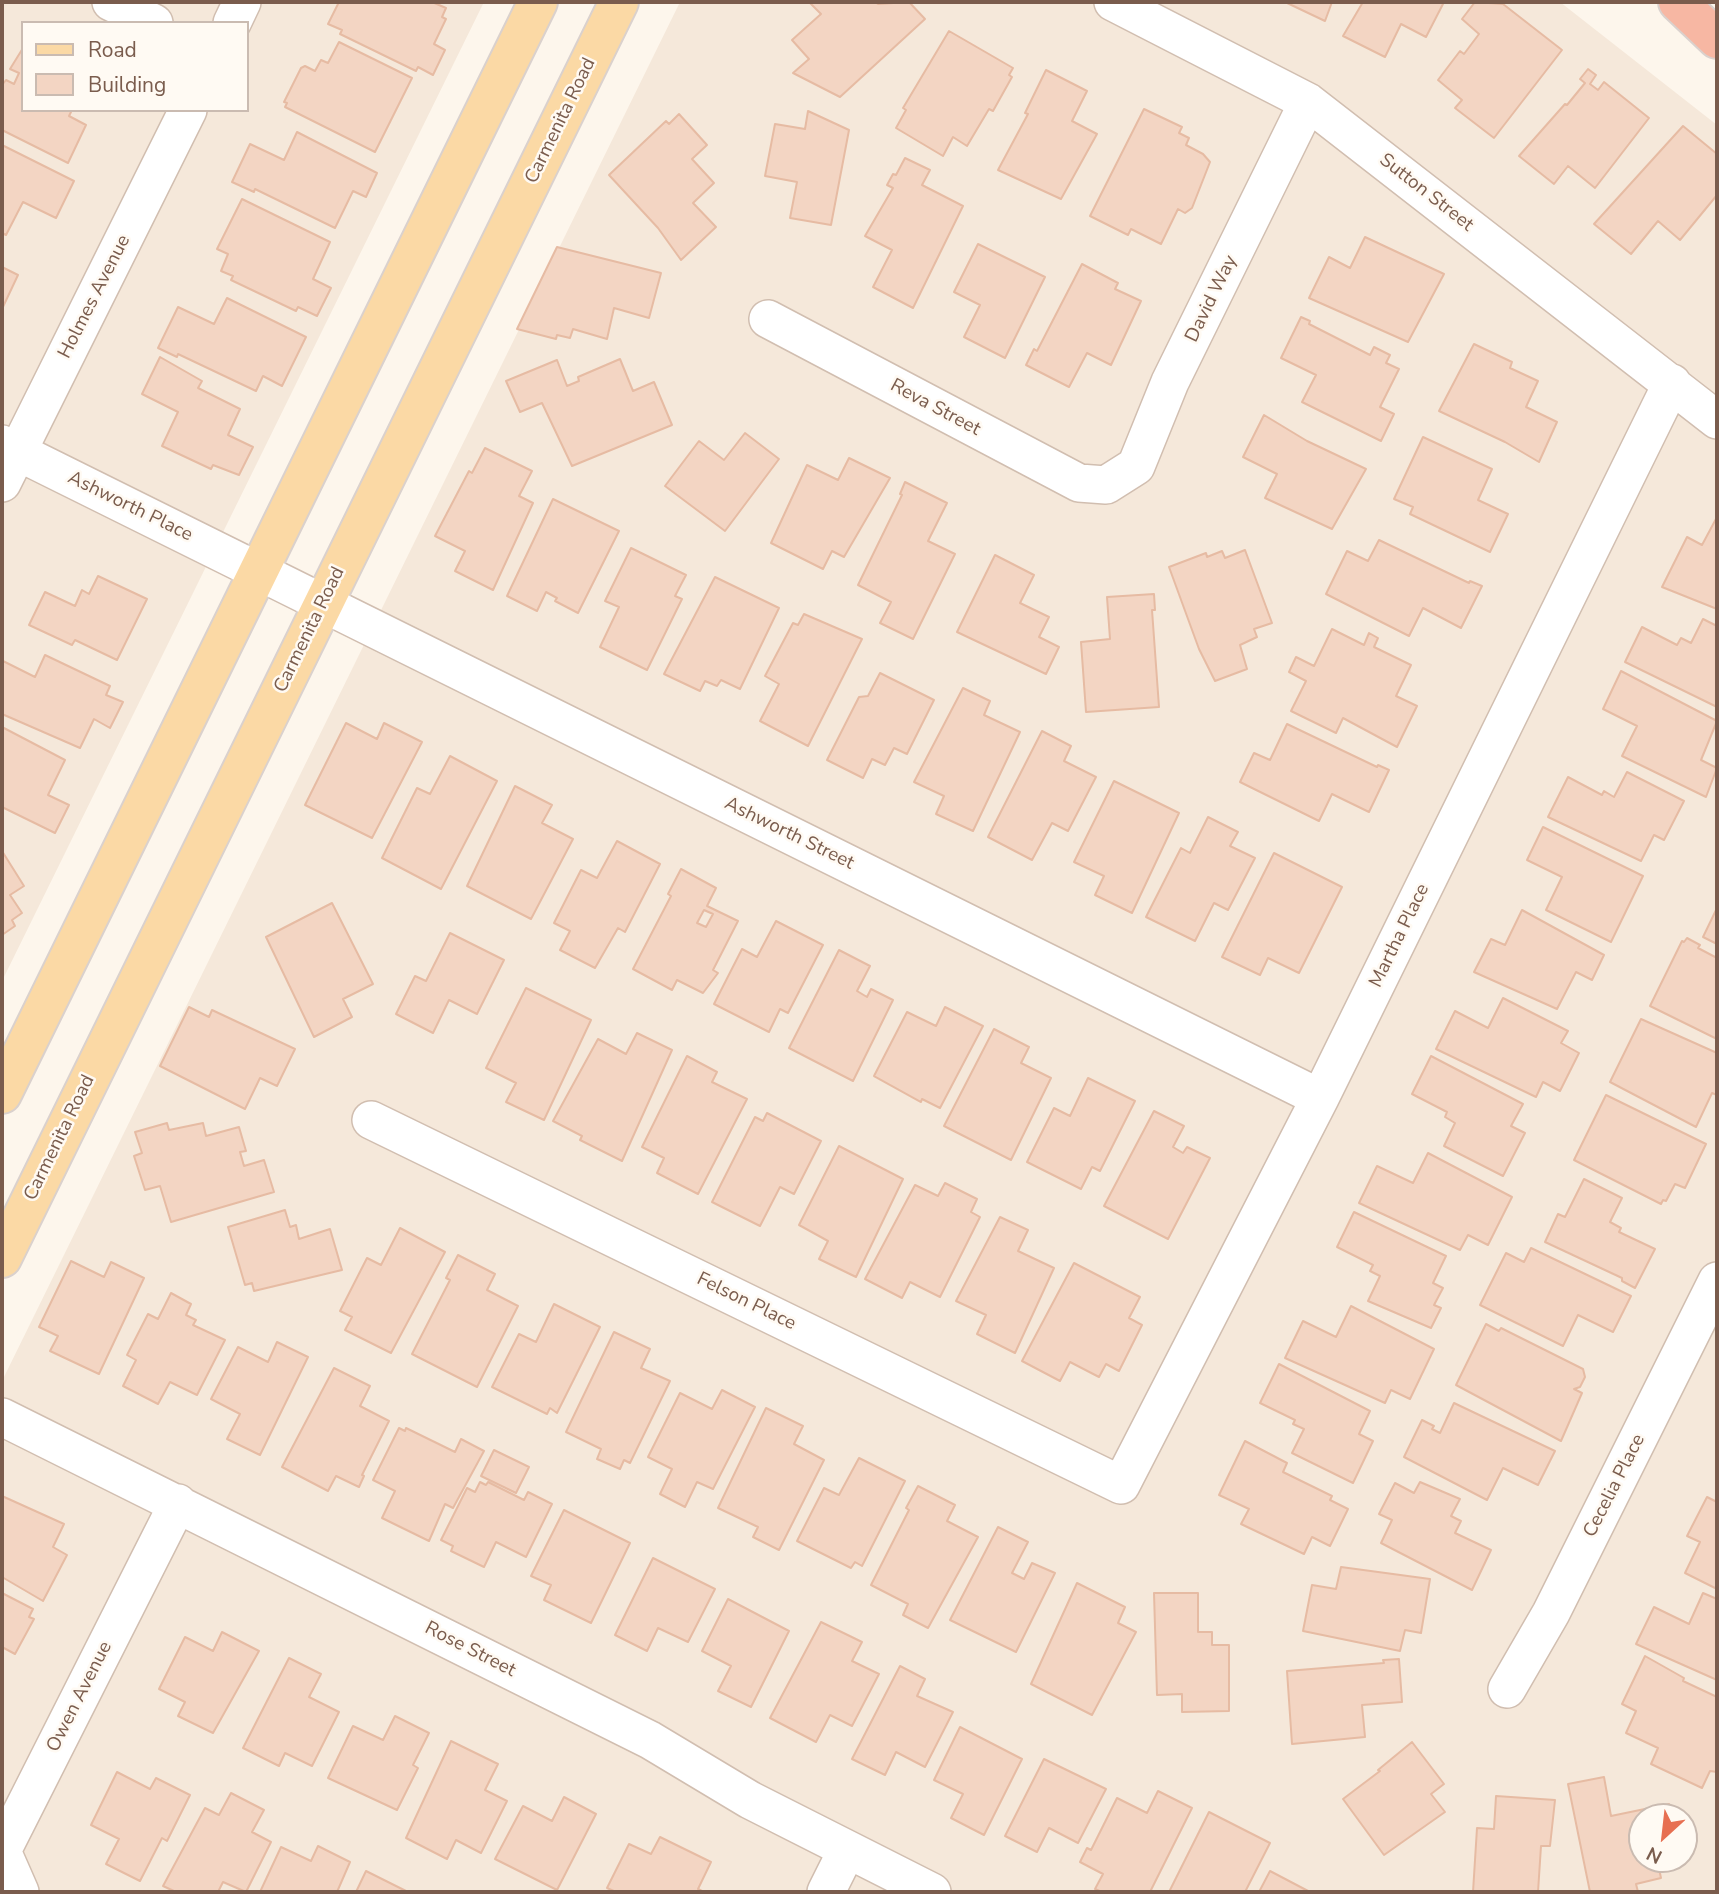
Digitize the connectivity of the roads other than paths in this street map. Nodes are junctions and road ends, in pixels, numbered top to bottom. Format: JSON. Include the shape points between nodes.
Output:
{"nodes":[{"id":1,"x":111,"y":2,"type":"edge"},
{"id":2,"x":242,"y":2,"type":"edge"},
{"id":3,"x":538,"y":2,"type":"edge"},
{"id":4,"x":619,"y":2,"type":"edge"},
{"id":5,"x":1113,"y":2,"type":"edge"},
{"id":6,"x":1678,"y":2,"type":"edge"},
{"id":7,"x":1705,"y":2,"type":"edge"},
{"id":8,"x":1717,"y":14,"type":"edge"},
{"id":9,"x":150,"y":21,"type":"edge"},
{"id":10,"x":233,"y":21,"type":"edge"},
{"id":11,"x":1717,"y":39,"type":"edge"},
{"id":12,"x":1308,"y":102,"type":"junction"},
{"id":13,"x":187,"y":112,"type":"edge"},
{"id":14,"x":768,"y":319,"type":"dead end"},
{"id":15,"x":1672,"y":383,"type":"junction"},
{"id":16,"x":1717,"y":420,"type":"edge"},
{"id":17,"x":7,"y":459,"type":"edge"},
{"id":18,"x":1106,"y":485,"type":"joint"},
{"id":19,"x":258,"y":571,"type":"junction"},
{"id":20,"x":323,"y":603,"type":"junction"},
{"id":21,"x":2,"y":1094,"type":"edge"},
{"id":22,"x":1320,"y":1098,"type":"junction"},
{"id":23,"x":372,"y":1120,"type":"dead end"},
{"id":24,"x":2,"y":1258,"type":"edge"},
{"id":25,"x":1717,"y":1281,"type":"edge"},
{"id":26,"x":2,"y":1417,"type":"edge"},
{"id":27,"x":1121,"y":1485,"type":"joint"},
{"id":28,"x":178,"y":1503,"type":"junction"},
{"id":29,"x":1507,"y":1689,"type":"dead end"},
{"id":30,"x":847,"y":1850,"type":"junction"},
{"id":31,"x":20,"y":1892,"type":"edge"},
{"id":32,"x":826,"y":1892,"type":"edge"},
{"id":33,"x":932,"y":1892,"type":"edge"}],
"edges":[{"from":1,"to":9,"type":"street"},
{"from":2,"to":10,"type":"street"},
{"from":3,"to":19,"type":"main road"},
{"from":4,"to":20,"type":"main road","name":"Carmenita Road"},
{"from":5,"to":12,"type":"street","name":"Sutton Street"},
{"from":6,"to":11,"type":"highway"},
{"from":7,"to":8,"type":"highway"},
{"from":12,"to":15,"type":"street","name":"Sutton Street"},
{"from":12,"to":18,"type":"street","name":"David Way","via":[[1170,382],[1136,466]]},
{"from":13,"to":17,"type":"street","name":"Holmes Avenue"},
{"from":14,"to":18,"type":"street","name":"Reva Street","via":[[1079,483]]},
{"from":15,"to":16,"type":"street","name":"Sutton Street"},
{"from":15,"to":22,"type":"street","name":"Martha Place"},
{"from":17,"to":19,"type":"street","name":"Ashworth Place"},
{"from":19,"to":20,"type":"street","name":"Ashworth Street"},
{"from":19,"to":21,"type":"main road"},
{"from":20,"to":22,"type":"street","name":"Ashworth Street"},
{"from":20,"to":24,"type":"main road","name":"Carmenita Road"},
{"from":22,"to":27,"type":"street","name":"Martha Place"},
{"from":23,"to":27,"type":"street","name":"Felson Place"},
{"from":25,"to":29,"type":"street","name":"Cecelia Place","via":[[1551,1613]]},
{"from":26,"to":28,"type":"street","name":"Rose Street"},
{"from":28,"to":30,"type":"street","name":"Rose Street","via":[[650,1740],[750,1800]]},
{"from":28,"to":31,"type":"street","name":"Owen Avenue","via":[[2,1851]]},
{"from":30,"to":32,"type":"street"},
{"from":30,"to":33,"type":"street","name":"Rose Street"}]}
